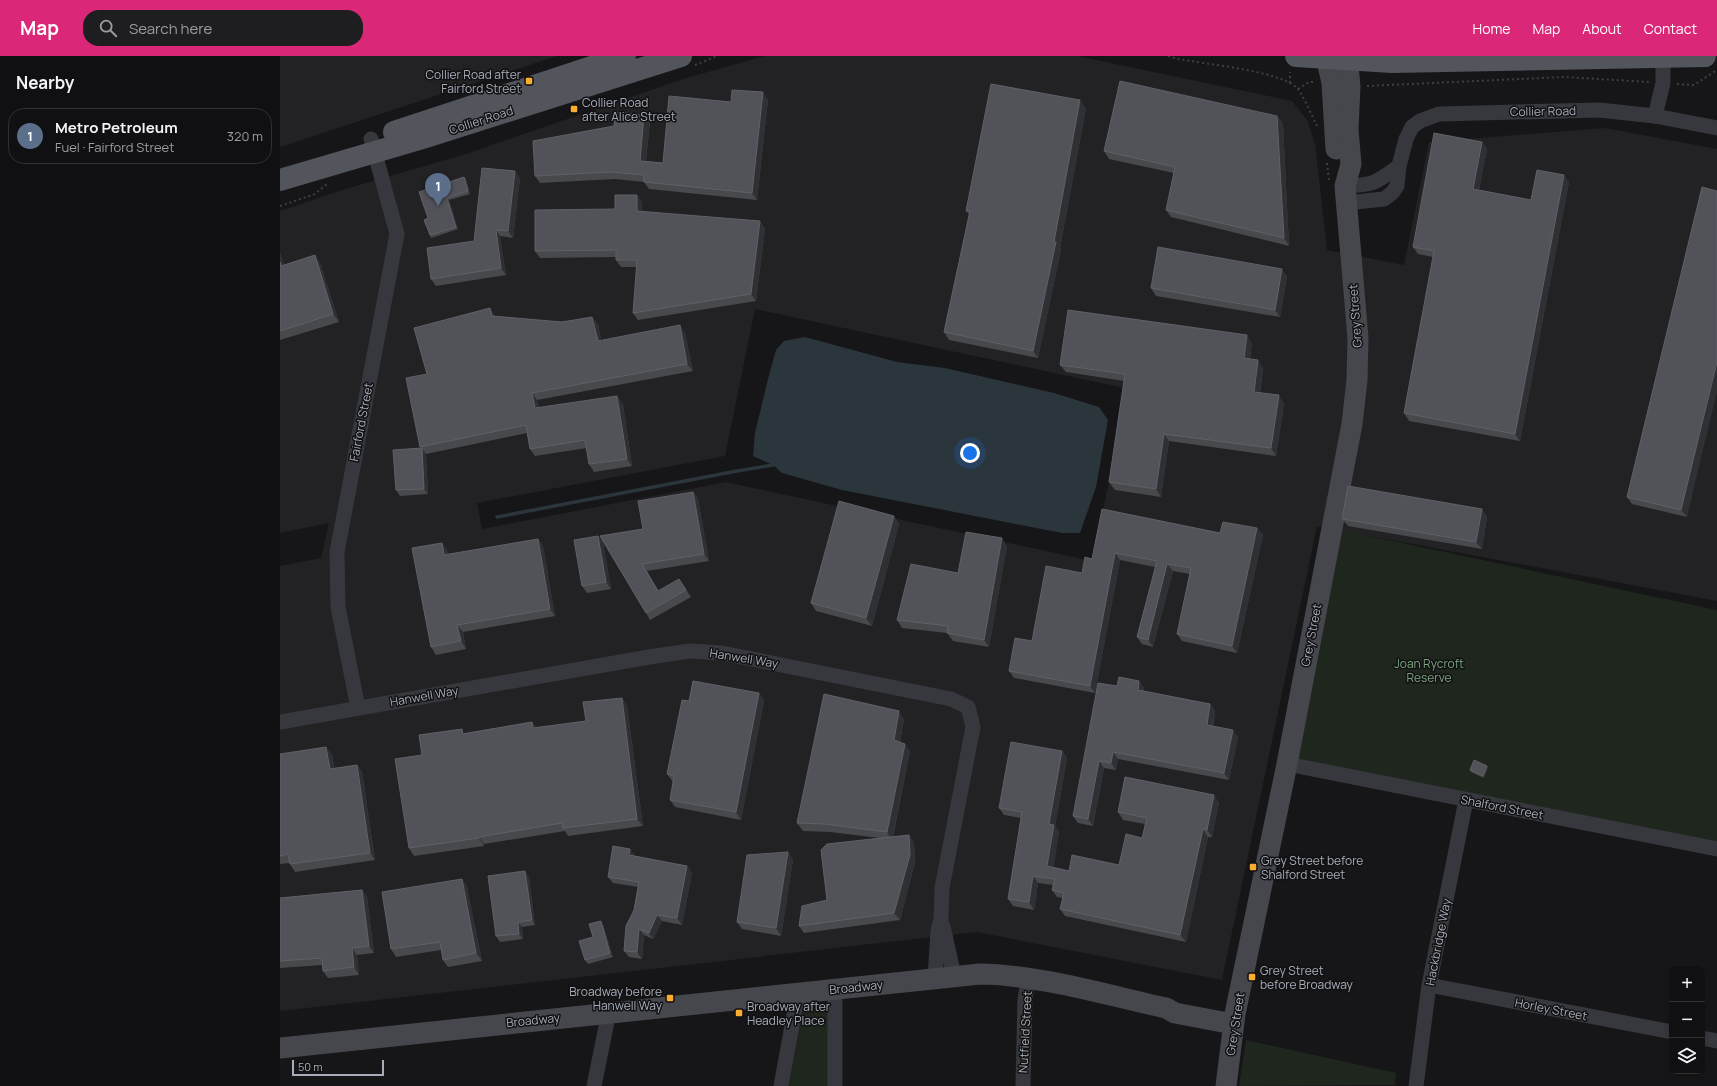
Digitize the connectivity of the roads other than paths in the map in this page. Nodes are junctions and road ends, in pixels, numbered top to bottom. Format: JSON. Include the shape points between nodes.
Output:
{"nodes":[{"id":1,"x":625,"y":56,"type":"edge"},
{"id":2,"x":681,"y":56,"type":"edge"},
{"id":3,"x":1296,"y":56,"type":"edge"},
{"id":4,"x":1705,"y":56,"type":"edge"},
{"id":5,"x":1337,"y":58,"type":"edge"},
{"id":6,"x":1663,"y":58,"type":"junction"},
{"id":7,"x":652,"y":60,"type":"edge"},
{"id":8,"x":1655,"y":116,"type":"junction"},
{"id":9,"x":1717,"y":128,"type":"edge"},
{"id":10,"x":373,"y":145,"type":"junction"},
{"id":11,"x":280,"y":166,"type":"edge"},
{"id":12,"x":280,"y":180,"type":"edge"},
{"id":13,"x":1341,"y":189,"type":"junction"},
{"id":14,"x":358,"y":708,"type":"junction"},
{"id":15,"x":280,"y":722,"type":"edge"},
{"id":16,"x":1287,"y":764,"type":"junction"},
{"id":17,"x":1466,"y":800,"type":"junction"},
{"id":18,"x":1717,"y":849,"type":"edge"},
{"id":19,"x":945,"y":977,"type":"junction"},
{"id":20,"x":1029,"y":978,"type":"junction"},
{"id":21,"x":1429,"y":985,"type":"junction"},
{"id":22,"x":835,"y":989,"type":"junction"},
{"id":23,"x":798,"y":993,"type":"junction"},
{"id":24,"x":609,"y":1012,"type":"junction"},
{"id":25,"x":1234,"y":1019,"type":"junction"},
{"id":26,"x":1669,"y":1031,"type":"edge"},
{"id":27,"x":1705,"y":1039,"type":"edge"},
{"id":28,"x":1717,"y":1041,"type":"edge"},
{"id":29,"x":280,"y":1048,"type":"edge"},
{"id":30,"x":594,"y":1086,"type":"edge"},
{"id":31,"x":781,"y":1086,"type":"edge"},
{"id":32,"x":835,"y":1086,"type":"edge"},
{"id":33,"x":1023,"y":1086,"type":"edge"},
{"id":34,"x":1226,"y":1086,"type":"edge"},
{"id":35,"x":1416,"y":1086,"type":"edge"}],
"edges":[{"from":1,"to":10,"type":"main road","name":"Collier Road"},
{"from":2,"to":7,"type":"main road","name":"Collier Road"},
{"from":3,"to":5,"type":"main road"},
{"from":4,"to":6,"type":"main road"},
{"from":5,"to":6,"type":"main road","via":[[1420,62]]},
{"from":5,"to":13,"type":"street","name":"Grey Street","via":[[1351,164]]},
{"from":6,"to":8,"type":"street","via":[[1663,83]]},
{"from":7,"to":10,"type":"main road","name":"Collier Road","via":[[433,135]]},
{"from":8,"to":9,"type":"street","name":"Collier Road"},
{"from":8,"to":13,"type":"street","name":"Collier Road","via":[[1599,110],[1439,114],[1412,127],[1399,166],[1397,186],[1392,193],[1384,199]]},
{"from":10,"to":11,"type":"main road","name":"Collier Road"},
{"from":10,"to":12,"type":"main road","name":"Collier Road"},
{"from":10,"to":14,"type":"street","name":"Fairford Street","via":[[397,234],[337,552],[338,608]]},
{"from":13,"to":16,"type":"street","name":"Grey Street","via":[[1358,338],[1357,380],[1352,424]]},
{"from":14,"to":15,"type":"street","name":"Hanwell Way"},
{"from":14,"to":19,"type":"street","name":"Hanwell Way","via":[[690,651],[722,652],[951,699],[968,707],[973,727],[942,888],[941,920]]},
{"from":16,"to":17,"type":"street","name":"Shalford Street"},
{"from":16,"to":25,"type":"street","name":"Grey Street"},
{"from":17,"to":18,"type":"street","name":"Shalford Street"},
{"from":17,"to":21,"type":"street","name":"Hackbridge Way"},
{"from":19,"to":20,"type":"street","name":"Broadway","via":[[1002,974]]},
{"from":19,"to":22,"type":"street","name":"Broadway"},
{"from":20,"to":25,"type":"street","name":"Broadway","via":[[1166,1008],[1175,1013]]},
{"from":20,"to":33,"type":"street","name":"Nutfield Street","via":[[1025,998]]},
{"from":21,"to":26,"type":"street","name":"Horley Street"},
{"from":21,"to":35,"type":"street","name":"Hackbridge Way"},
{"from":22,"to":23,"type":"street","name":"Broadway"},
{"from":22,"to":32,"type":"street"},
{"from":23,"to":24,"type":"street","name":"Broadway"},
{"from":23,"to":31,"type":"street"},
{"from":24,"to":29,"type":"street","name":"Broadway"},
{"from":24,"to":30,"type":"street"},
{"from":25,"to":34,"type":"street","name":"Grey Street"},
{"from":27,"to":28,"type":"street"}]}
